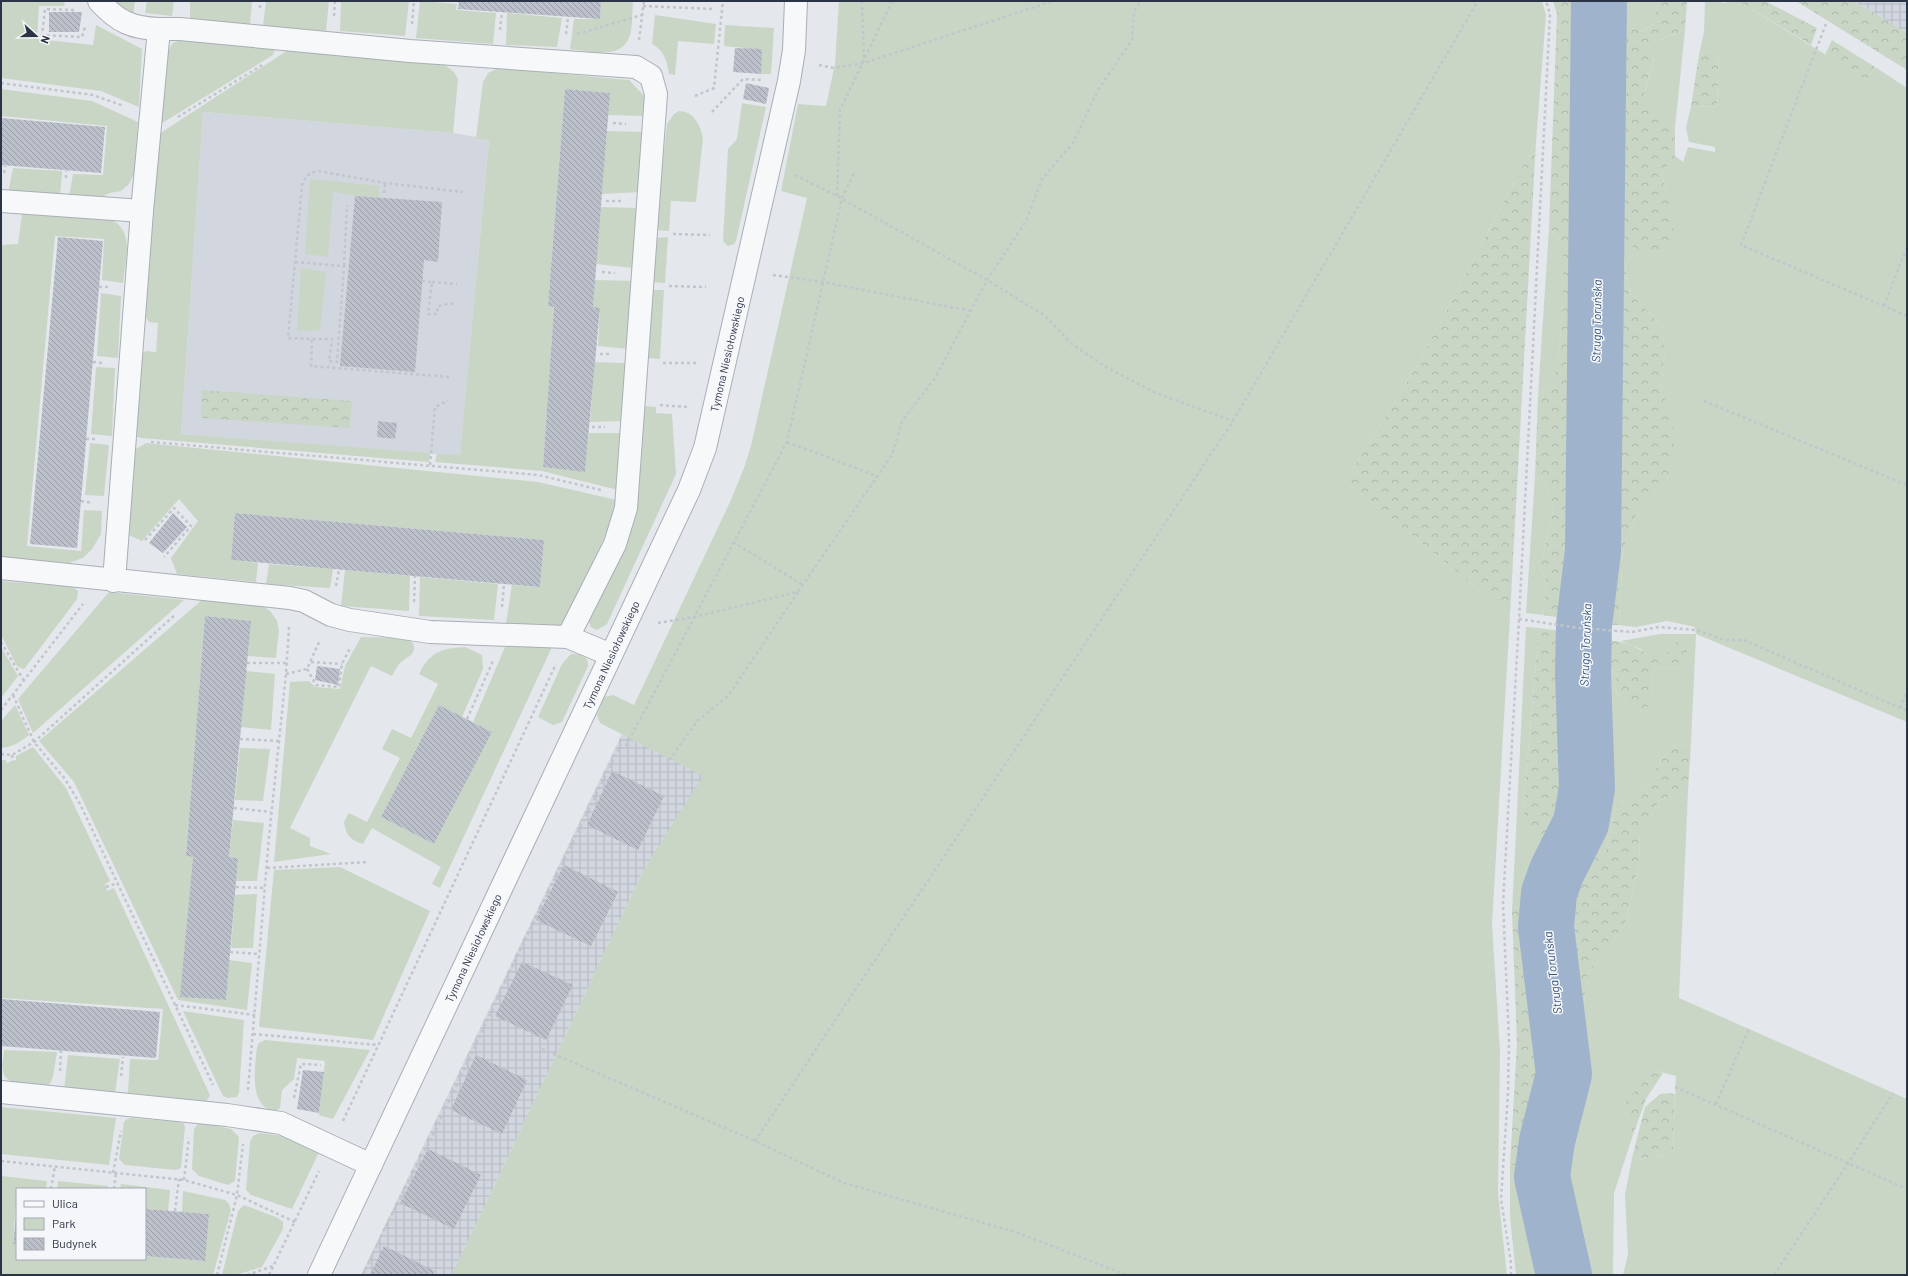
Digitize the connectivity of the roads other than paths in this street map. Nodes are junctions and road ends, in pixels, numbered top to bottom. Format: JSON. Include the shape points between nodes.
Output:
{"nodes":[{"id":1,"x":796,"y":1,"type":"edge"},
{"id":2,"x":96,"y":4,"type":"edge"},
{"id":3,"x":159,"y":29,"type":"junction"},
{"id":4,"x":1,"y":201,"type":"edge"},
{"id":5,"x":142,"y":211,"type":"junction"},
{"id":6,"x":1,"y":568,"type":"edge"},
{"id":7,"x":110,"y":578,"type":"junction"},
{"id":8,"x":568,"y":637,"type":"junction"},
{"id":9,"x":611,"y":655,"type":"junction"},
{"id":10,"x":1,"y":1092,"type":"edge"},
{"id":11,"x":371,"y":1165,"type":"junction"},
{"id":12,"x":319,"y":1275,"type":"edge"}],
"edges":[{"from":1,"to":9,"type":"street","name":"Tymona Niesiołowskiego","via":[[791,71],[705,448],[689,490]]},
{"from":2,"to":3,"type":"street","via":[[120,20],[140,28]]},
{"from":3,"to":5,"type":"street"},
{"from":3,"to":8,"type":"street","via":[[636,67],[651,76],[656,94],[627,496],[615,544]]},
{"from":4,"to":5,"type":"street"},
{"from":5,"to":7,"type":"street"},
{"from":6,"to":7,"type":"street"},
{"from":7,"to":8,"type":"street","via":[[142,584],[290,598],[304,601],[331,616],[430,632]]},
{"from":8,"to":9,"type":"street"},
{"from":9,"to":11,"type":"street","name":"Tymona Niesiołowskiego"},
{"from":10,"to":11,"type":"street","via":[[236,1116],[280,1123]]},
{"from":11,"to":12,"type":"street","name":"Tymona Niesiołowskiego"}]}
